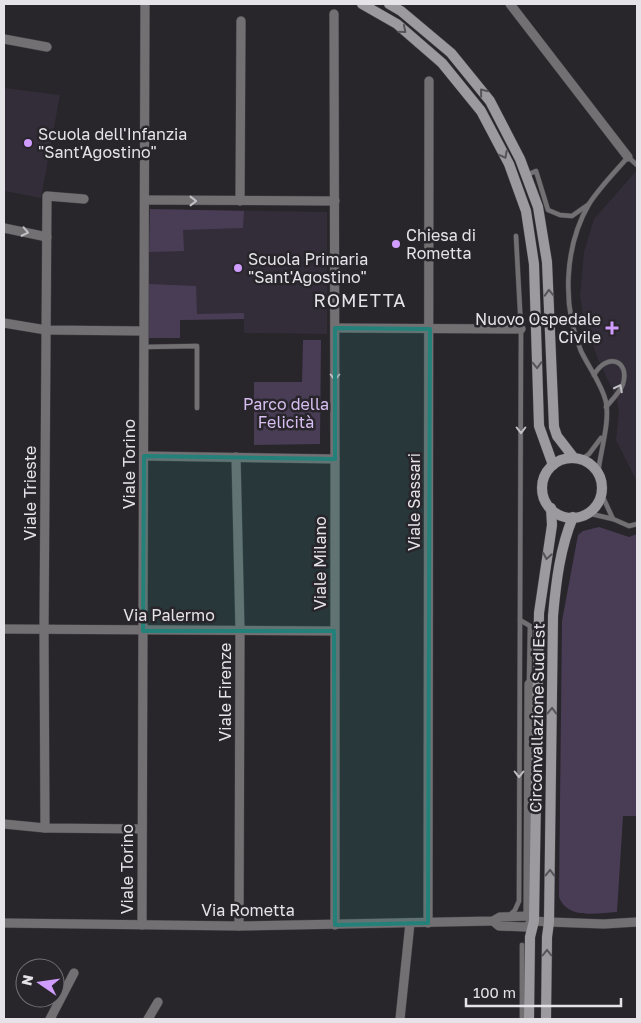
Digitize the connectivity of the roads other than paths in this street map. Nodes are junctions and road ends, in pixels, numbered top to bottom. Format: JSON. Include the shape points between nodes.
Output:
{"nodes":[{"id":1,"x":145,"y":4,"type":"edge"},
{"id":2,"x":362,"y":4,"type":"edge"},
{"id":3,"x":388,"y":4,"type":"edge"},
{"id":4,"x":510,"y":4,"type":"edge"},
{"id":5,"x":334,"y":14,"type":"dead end"},
{"id":6,"x":241,"y":21,"type":"dead end"},
{"id":7,"x":4,"y":39,"type":"edge"},
{"id":8,"x":47,"y":47,"type":"dead end"},
{"id":9,"x":429,"y":81,"type":"dead end"},
{"id":10,"x":628,"y":157,"type":"junction"},
{"id":11,"x":637,"y":165,"type":"edge"},
{"id":12,"x":527,"y":175,"type":"junction"},
{"id":13,"x":84,"y":199,"type":"dead end"},
{"id":14,"x":144,"y":200,"type":"junction"},
{"id":15,"x":240,"y":201,"type":"junction"},
{"id":16,"x":335,"y":201,"type":"junction"},
{"id":17,"x":590,"y":203,"type":"junction"},
{"id":18,"x":4,"y":228,"type":"edge"},
{"id":19,"x":516,"y":236,"type":"dead end"},
{"id":20,"x":47,"y":237,"type":"junction"},
{"id":21,"x":4,"y":323,"type":"edge"},
{"id":22,"x":335,"y":328,"type":"junction"},
{"id":23,"x":430,"y":329,"type":"junction"},
{"id":24,"x":521,"y":329,"type":"junction"},
{"id":25,"x":46,"y":330,"type":"junction"},
{"id":26,"x":143,"y":330,"type":"junction"},
{"id":27,"x":144,"y":347,"type":"junction"},
{"id":28,"x":594,"y":375,"type":"junction"},
{"id":29,"x":606,"y":407,"type":"junction"},
{"id":30,"x":197,"y":408,"type":"dead end"},
{"id":31,"x":604,"y":435,"type":"junction"},
{"id":32,"x":144,"y":456,"type":"junction"},
{"id":33,"x":236,"y":457,"type":"junction"},
{"id":34,"x":336,"y":459,"type":"junction"},
{"id":35,"x":578,"y":459,"type":"junction"},
{"id":36,"x":553,"y":465,"type":"junction"},
{"id":37,"x":598,"y":474,"type":"junction"},
{"id":38,"x":601,"y":493,"type":"junction"},
{"id":39,"x":551,"y":508,"type":"junction"},
{"id":40,"x":587,"y":513,"type":"junction"},
{"id":41,"x":573,"y":517,"type":"junction"},
{"id":42,"x":613,"y":519,"type":"junction"},
{"id":43,"x":637,"y":524,"type":"edge"},
{"id":44,"x":520,"y":620,"type":"junction"},
{"id":45,"x":4,"y":630,"type":"edge"},
{"id":46,"x":44,"y":630,"type":"junction"},
{"id":47,"x":240,"y":630,"type":"junction"},
{"id":48,"x":143,"y":631,"type":"junction"},
{"id":49,"x":334,"y":631,"type":"junction"},
{"id":50,"x":538,"y":676,"type":"junction"},
{"id":51,"x":530,"y":684,"type":"junction"},
{"id":52,"x":4,"y":824,"type":"edge"},
{"id":53,"x":45,"y":828,"type":"junction"},
{"id":54,"x":142,"y":829,"type":"junction"},
{"id":55,"x":508,"y":917,"type":"junction"},
{"id":56,"x":531,"y":919,"type":"junction"},
{"id":57,"x":493,"y":921,"type":"junction"},
{"id":58,"x":428,"y":922,"type":"junction"},
{"id":59,"x":550,"y":922,"type":"junction"},
{"id":60,"x":637,"y":922,"type":"edge"},
{"id":61,"x":4,"y":923,"type":"edge"},
{"id":62,"x":410,"y":923,"type":"junction"},
{"id":63,"x":335,"y":924,"type":"junction"},
{"id":64,"x":142,"y":925,"type":"junction"},
{"id":65,"x":239,"y":926,"type":"junction"},
{"id":66,"x":522,"y":945,"type":"dead end"},
{"id":67,"x":74,"y":973,"type":"dead end"},
{"id":68,"x":158,"y":1002,"type":"dead end"},
{"id":69,"x":50,"y":1019,"type":"edge"},
{"id":70,"x":148,"y":1019,"type":"edge"},
{"id":71,"x":400,"y":1019,"type":"edge"},
{"id":72,"x":522,"y":1019,"type":"edge"},
{"id":73,"x":530,"y":1019,"type":"edge"},
{"id":74,"x":546,"y":1019,"type":"edge"}],
"edges":[{"from":1,"to":14,"type":"street","name":"Viale Torino"},
{"from":2,"to":36,"type":"main road","one_way":true,"via":[[397,24],[442,63],[481,112],[509,164],[526,211],[534,264],[539,426]]},
{"from":12,"to":3,"type":"main road","one_way":true,"via":[[490,101],[451,53]]},
{"from":4,"to":10,"type":"street"},
{"from":5,"to":16,"type":"street","name":"Viale Milano"},
{"from":6,"to":15,"type":"street"},
{"from":7,"to":8,"type":"street"},
{"from":9,"to":23,"type":"street","name":"Viale Sassari"},
{"from":10,"to":11,"type":"lane"},
{"from":10,"to":17,"type":"lane"},
{"from":12,"to":17,"type":"lane","via":[[536,171],[548,210],[572,216]]},
{"from":35,"to":12,"type":"main road","one_way":true,"via":[[557,436],[554,427],[547,262],[538,207]]},
{"from":13,"to":20,"type":"street","name":"Viale Trieste","via":[[47,196]]},
{"from":14,"to":15,"type":"street","one_way":true},
{"from":14,"to":26,"type":"street","name":"Viale Torino"},
{"from":15,"to":16,"type":"street"},
{"from":16,"to":22,"type":"street","name":"Viale Milano"},
{"from":17,"to":28,"type":"lane","via":[[572,250],[568,281],[572,319],[581,351]]},
{"from":18,"to":20,"type":"street","one_way":true},
{"from":19,"to":24,"type":"lane"},
{"from":20,"to":25,"type":"street","name":"Viale Trieste"},
{"from":21,"to":25,"type":"street"},
{"from":22,"to":23,"type":"street"},
{"from":22,"to":34,"type":"street","name":"Viale Milano","one_way":true},
{"from":23,"to":24,"type":"street"},
{"from":23,"to":58,"type":"street","name":"Viale Sassari"},
{"from":24,"to":44,"type":"lane","one_way":true},
{"from":25,"to":26,"type":"street"},
{"from":25,"to":46,"type":"street","name":"Viale Trieste"},
{"from":26,"to":27,"type":"street","name":"Viale Torino"},
{"from":27,"to":30,"type":"lane","via":[[197,346]]},
{"from":27,"to":32,"type":"street","name":"Viale Torino"},
{"from":28,"to":29,"type":"lane"},
{"from":29,"to":28,"type":"lane","one_way":true,"via":[[622,385],[624,374],[615,361],[607,361]]},
{"from":29,"to":31,"type":"lane","via":[[608,419]]},
{"from":31,"to":35,"type":"lane","via":[[596,447]]},
{"from":31,"to":37,"type":"lane"},
{"from":32,"to":33,"type":"street"},
{"from":32,"to":48,"type":"street","name":"Viale Torino"},
{"from":33,"to":34,"type":"street"},
{"from":33,"to":47,"type":"street","name":"Viale Firenze"},
{"from":34,"to":49,"type":"street","name":"Viale Milano"},
{"from":35,"to":36,"type":"main road","via":[[563,460]]},
{"from":35,"to":37,"type":"main road"},
{"from":36,"to":39,"type":"main road","name":"Circonvallazione Sud Est","via":[[543,486]]},
{"from":37,"to":38,"type":"main road"},
{"from":38,"to":40,"type":"main road","via":[[596,505]]},
{"from":38,"to":42,"type":"lane"},
{"from":39,"to":41,"type":"main road"},
{"from":39,"to":50,"type":"main road","name":"Circonvallazione Sud Est","one_way":true,"via":[[552,526],[539,613]]},
{"from":40,"to":41,"type":"main road"},
{"from":40,"to":42,"type":"lane"},
{"from":59,"to":41,"type":"main road","name":"Circonvallazione Sud Est","one_way":true,"via":[[553,616],[566,535]]},
{"from":42,"to":43,"type":"lane","via":[[629,526]]},
{"from":44,"to":51,"type":"lane","via":[[530,626]]},
{"from":44,"to":55,"type":"lane","one_way":true,"via":[[519,901]]},
{"from":45,"to":46,"type":"street","name":"Via Palermo"},
{"from":46,"to":48,"type":"street","name":"Via Palermo"},
{"from":46,"to":53,"type":"street","name":"Viale Trieste"},
{"from":47,"to":48,"type":"street","name":"Via Palermo"},
{"from":47,"to":49,"type":"street","name":"Via Palermo"},
{"from":47,"to":65,"type":"street","name":"Viale Firenze"},
{"from":48,"to":54,"type":"street","name":"Viale Torino"},
{"from":49,"to":63,"type":"street","name":"Viale Milano"},
{"from":50,"to":51,"type":"street","name":"Circonvallazione Sud Est"},
{"from":50,"to":56,"type":"main road","name":"Circonvallazione Sud Est"},
{"from":51,"to":56,"type":"street","name":"Circonvallazione Sud Est"},
{"from":52,"to":53,"type":"street"},
{"from":53,"to":54,"type":"street"},
{"from":54,"to":64,"type":"street","name":"Viale Torino"},
{"from":55,"to":56,"type":"street","name":"Via Rometta"},
{"from":55,"to":57,"type":"street","name":"Via Rometta"},
{"from":56,"to":57,"type":"street","name":"Via Rometta","via":[[526,926],[499,926]]},
{"from":56,"to":59,"type":"street","name":"Via Rometta"},
{"from":56,"to":73,"type":"main road"},
{"from":57,"to":58,"type":"street","name":"Via Rometta"},
{"from":58,"to":62,"type":"street","name":"Via Rometta"},
{"from":59,"to":60,"type":"street","name":"Via Rometta"},
{"from":74,"to":59,"type":"main road","name":"Circonvallazione Sud Est","one_way":true},
{"from":61,"to":64,"type":"street","name":"Via Rometta"},
{"from":62,"to":63,"type":"street","name":"Via Rometta"},
{"from":62,"to":71,"type":"street"},
{"from":63,"to":65,"type":"street","name":"Via Rometta"},
{"from":64,"to":65,"type":"street","name":"Via Rometta"},
{"from":66,"to":72,"type":"lane"},
{"from":67,"to":69,"type":"street"},
{"from":68,"to":70,"type":"street"}]}
